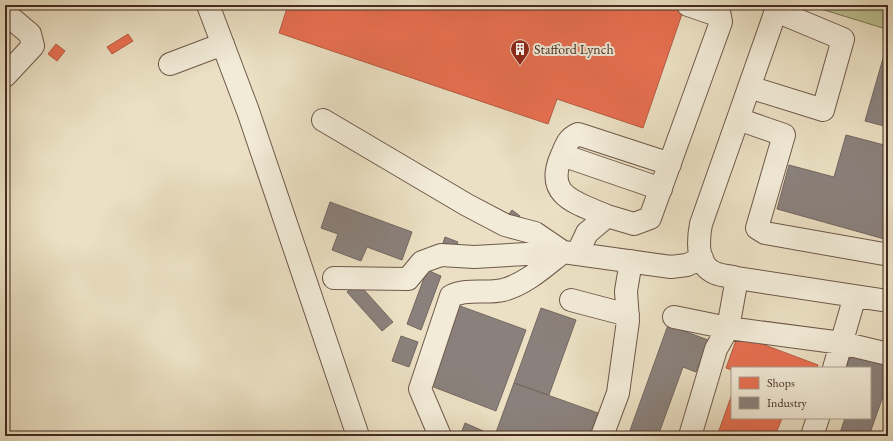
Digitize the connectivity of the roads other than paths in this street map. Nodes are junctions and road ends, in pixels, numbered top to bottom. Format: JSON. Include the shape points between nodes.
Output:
{"nodes":[{"id":1,"x":208,"y":5,"type":"edge"},
{"id":2,"x":688,"y":5,"type":"edge"},
{"id":3,"x":777,"y":8,"type":"edge"},
{"id":4,"x":5,"y":13,"type":"edge"},
{"id":5,"x":223,"y":44,"type":"junction"},
{"id":6,"x":170,"y":64,"type":"dead end"},
{"id":7,"x":5,"y":76,"type":"edge"},
{"id":8,"x":749,"y":87,"type":"junction"},
{"id":9,"x":738,"y":119,"type":"junction"},
{"id":10,"x":323,"y":120,"type":"dead end"},
{"id":11,"x":562,"y":155,"type":"junction"},
{"id":12,"x":670,"y":164,"type":"junction"},
{"id":13,"x":661,"y":189,"type":"junction"},
{"id":14,"x":607,"y":216,"type":"junction"},
{"id":15,"x":570,"y":253,"type":"junction"},
{"id":16,"x":884,"y":254,"type":"dead end"},
{"id":17,"x":702,"y":258,"type":"junction"},
{"id":18,"x":631,"y":261,"type":"junction"},
{"id":19,"x":334,"y":278,"type":"dead end"},
{"id":20,"x":737,"y":278,"type":"junction"},
{"id":21,"x":855,"y":296,"type":"junction"},
{"id":22,"x":571,"y":300,"type":"dead end"},
{"id":23,"x":888,"y":301,"type":"edge"},
{"id":24,"x":628,"y":315,"type":"junction"},
{"id":25,"x":674,"y":317,"type":"dead end"},
{"id":26,"x":728,"y":328,"type":"junction"},
{"id":27,"x":842,"y":343,"type":"junction"},
{"id":28,"x":888,"y":354,"type":"edge"},
{"id":29,"x":834,"y":367,"type":"edge"},
{"id":30,"x":818,"y":419,"type":"edge"},
{"id":31,"x":358,"y":436,"type":"edge"},
{"id":32,"x":440,"y":436,"type":"edge"},
{"id":33,"x":602,"y":436,"type":"edge"},
{"id":34,"x":690,"y":436,"type":"edge"},
{"id":35,"x":812,"y":436,"type":"edge"}],
"edges":[{"from":1,"to":5,"type":"street"},
{"from":2,"to":12,"type":"street","via":[[720,16],[721,22]]},
{"from":3,"to":8,"type":"street"},
{"from":3,"to":8,"type":"street","via":[[843,39],[823,110]]},
{"from":4,"to":7,"type":"street","via":[[30,34],[33,46]]},
{"from":5,"to":6,"type":"street"},
{"from":5,"to":31,"type":"street"},
{"from":8,"to":9,"type":"street"},
{"from":9,"to":16,"type":"street","via":[[784,135],[757,228],[765,233]]},
{"from":9,"to":17,"type":"street","via":[[701,224],[698,241]]},
{"from":10,"to":15,"type":"street","via":[[467,205],[505,225],[535,233]]},
{"from":11,"to":12,"type":"street","via":[[569,139],[578,134]]},
{"from":11,"to":13,"type":"street"},
{"from":11,"to":14,"type":"street","via":[[556,169],[556,184],[565,197]]},
{"from":12,"to":13,"type":"street"},
{"from":13,"to":14,"type":"street","via":[[650,218],[634,224]]},
{"from":14,"to":15,"type":"street","via":[[587,233]]},
{"from":15,"to":18,"type":"street"},
{"from":15,"to":19,"type":"street","via":[[474,257],[441,255],[422,262],[408,279]]},
{"from":15,"to":32,"type":"street","via":[[512,287],[501,290],[461,291],[452,296],[420,390]]},
{"from":17,"to":18,"type":"street","via":[[687,265],[671,267]]},
{"from":17,"to":20,"type":"street","via":[[714,273]]},
{"from":18,"to":24,"type":"street","via":[[626,291]]},
{"from":20,"to":21,"type":"street"},
{"from":20,"to":26,"type":"street"},
{"from":21,"to":23,"type":"street"},
{"from":21,"to":27,"type":"street"},
{"from":22,"to":24,"type":"street"},
{"from":24,"to":33,"type":"street","via":[[618,393]]},
{"from":25,"to":26,"type":"street"},
{"from":26,"to":27,"type":"street"},
{"from":26,"to":34,"type":"street","via":[[716,349]]},
{"from":27,"to":28,"type":"street"},
{"from":27,"to":29,"type":"street"},
{"from":30,"to":35,"type":"street"}]}
